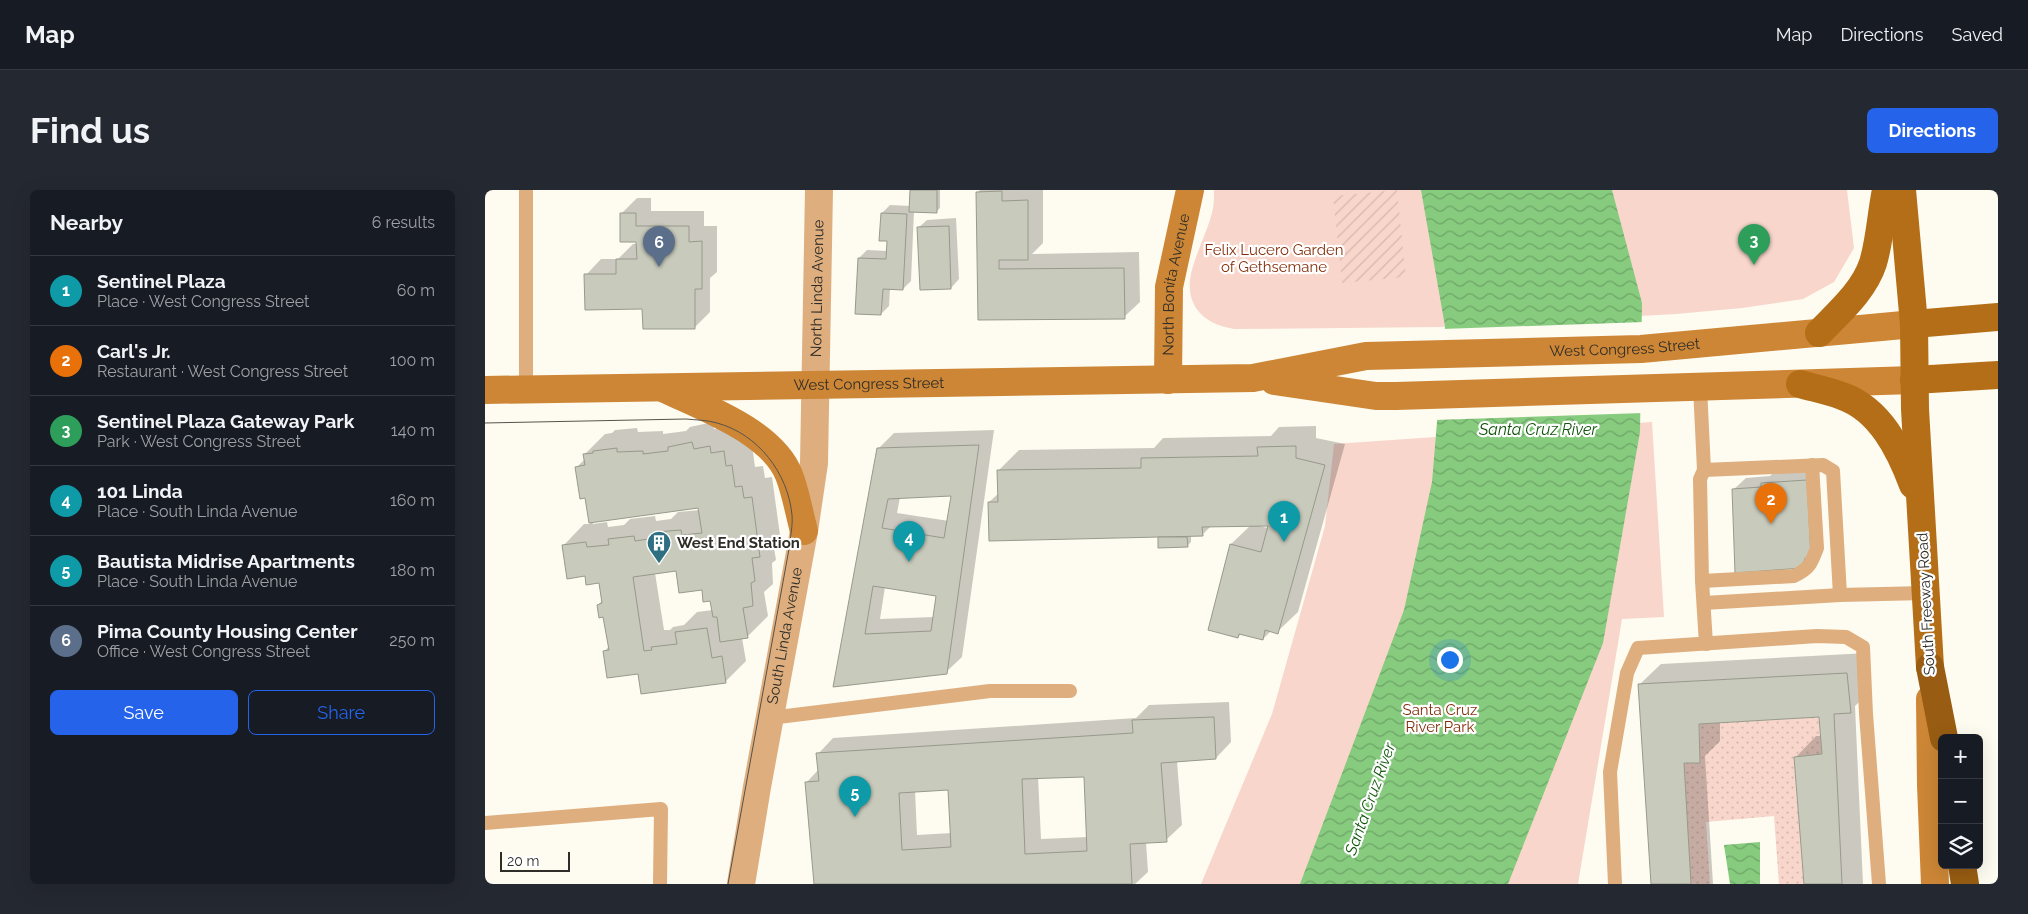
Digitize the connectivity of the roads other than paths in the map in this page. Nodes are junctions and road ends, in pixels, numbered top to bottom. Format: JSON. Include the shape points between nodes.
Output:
{"nodes":[{"id":1,"x":526,"y":190,"type":"edge"},
{"id":2,"x":819,"y":190,"type":"edge"},
{"id":3,"x":1190,"y":190,"type":"edge"},
{"id":4,"x":1886,"y":190,"type":"edge"},
{"id":5,"x":1903,"y":190,"type":"edge"},
{"id":6,"x":1998,"y":318,"type":"edge"},
{"id":7,"x":1914,"y":324,"type":"junction"},
{"id":8,"x":1819,"y":333,"type":"junction"},
{"id":9,"x":1998,"y":375,"type":"edge"},
{"id":10,"x":1253,"y":378,"type":"junction"},
{"id":11,"x":1168,"y":380,"type":"junction"},
{"id":12,"x":1914,"y":380,"type":"junction"},
{"id":13,"x":1801,"y":384,"type":"junction"},
{"id":14,"x":816,"y":385,"type":"junction"},
{"id":15,"x":662,"y":387,"type":"junction"},
{"id":16,"x":1700,"y":387,"type":"junction"},
{"id":17,"x":527,"y":389,"type":"junction"},
{"id":18,"x":485,"y":390,"type":"edge"},
{"id":19,"x":1811,"y":465,"type":"junction"},
{"id":20,"x":1704,"y":470,"type":"junction"},
{"id":21,"x":1920,"y":502,"type":"junction"},
{"id":22,"x":804,"y":531,"type":"junction"},
{"id":23,"x":1702,"y":581,"type":"junction"},
{"id":24,"x":1925,"y":593,"type":"junction"},
{"id":25,"x":1840,"y":595,"type":"junction"},
{"id":26,"x":1704,"y":604,"type":"junction"},
{"id":27,"x":1706,"y":644,"type":"junction"},
{"id":28,"x":1930,"y":667,"type":"junction"},
{"id":29,"x":1071,"y":691,"type":"dead end"},
{"id":30,"x":769,"y":725,"type":"junction"},
{"id":31,"x":1943,"y":734,"type":"edge"},
{"id":32,"x":485,"y":823,"type":"edge"},
{"id":33,"x":1963,"y":869,"type":"edge"},
{"id":34,"x":660,"y":884,"type":"edge"},
{"id":35,"x":741,"y":884,"type":"edge"},
{"id":36,"x":1615,"y":884,"type":"edge"},
{"id":37,"x":1879,"y":884,"type":"edge"},
{"id":38,"x":1935,"y":884,"type":"edge"},
{"id":39,"x":1965,"y":884,"type":"edge"}],
"edges":[{"from":1,"to":17,"type":"lane"},
{"from":2,"to":14,"type":"street","name":"North Linda Avenue"},
{"from":3,"to":11,"type":"main road","name":"North Bonita Avenue","via":[[1169,287]]},
{"from":4,"to":8,"type":"main road","via":[[1873,263],[1867,276]]},
{"from":5,"to":7,"type":"main road","name":"South Freeway Road"},
{"from":6,"to":7,"type":"main road","name":"West Congress Street"},
{"from":7,"to":8,"type":"main road","name":"West Congress Street"},
{"from":7,"to":12,"type":"main road","name":"South Freeway Road"},
{"from":8,"to":10,"type":"main road","name":"West Congress Street","via":[[1641,349],[1366,356]]},
{"from":9,"to":12,"type":"main road","name":"West Congress Street"},
{"from":10,"to":11,"type":"main road","name":"West Congress Street"},
{"from":10,"to":16,"type":"main road","name":"West Congress Street","via":[[1376,396]]},
{"from":11,"to":14,"type":"main road","name":"West Congress Street"},
{"from":12,"to":13,"type":"main road","name":"West Congress Street"},
{"from":12,"to":21,"type":"main road","name":"South Freeway Road"},
{"from":13,"to":16,"type":"main road","name":"West Congress Street"},
{"from":13,"to":21,"type":"main road","via":[[1844,396],[1872,413],[1900,456]]},
{"from":14,"to":15,"type":"main road","name":"West Congress Street"},
{"from":14,"to":22,"type":"street","name":"South Linda Avenue","via":[[814,463]]},
{"from":15,"to":17,"type":"main road","name":"West Congress Street"},
{"from":15,"to":22,"type":"main road","via":[[739,425],[778,457],[789,474]]},
{"from":16,"to":20,"type":"lane"},
{"from":17,"to":18,"type":"main road","name":"West Congress Street"},
{"from":19,"to":20,"type":"lane"},
{"from":19,"to":23,"type":"lane","via":[[1817,548],[1806,571],[1794,576]]},
{"from":19,"to":25,"type":"lane","via":[[1823,465],[1833,471]]},
{"from":20,"to":23,"type":"lane","via":[[1700,479]]},
{"from":21,"to":24,"type":"main road","name":"South Freeway Road"},
{"from":22,"to":30,"type":"street","name":"South Linda Avenue"},
{"from":23,"to":26,"type":"lane"},
{"from":24,"to":25,"type":"lane"},
{"from":24,"to":28,"type":"main road","name":"South Freeway Road"},
{"from":25,"to":26,"type":"lane"},
{"from":26,"to":27,"type":"lane"},
{"from":27,"to":36,"type":"lane","via":[[1638,648],[1627,673],[1610,772]]},
{"from":27,"to":37,"type":"lane","via":[[1827,636],[1846,637],[1863,647]]},
{"from":28,"to":31,"type":"highway"},
{"from":28,"to":38,"type":"main road","name":"South Freeway Road"},
{"from":29,"to":30,"type":"lane","via":[[990,691]]},
{"from":30,"to":35,"type":"street","name":"South Linda Avenue"},
{"from":32,"to":34,"type":"lane","via":[[661,809]]},
{"from":33,"to":39,"type":"highway"}]}
